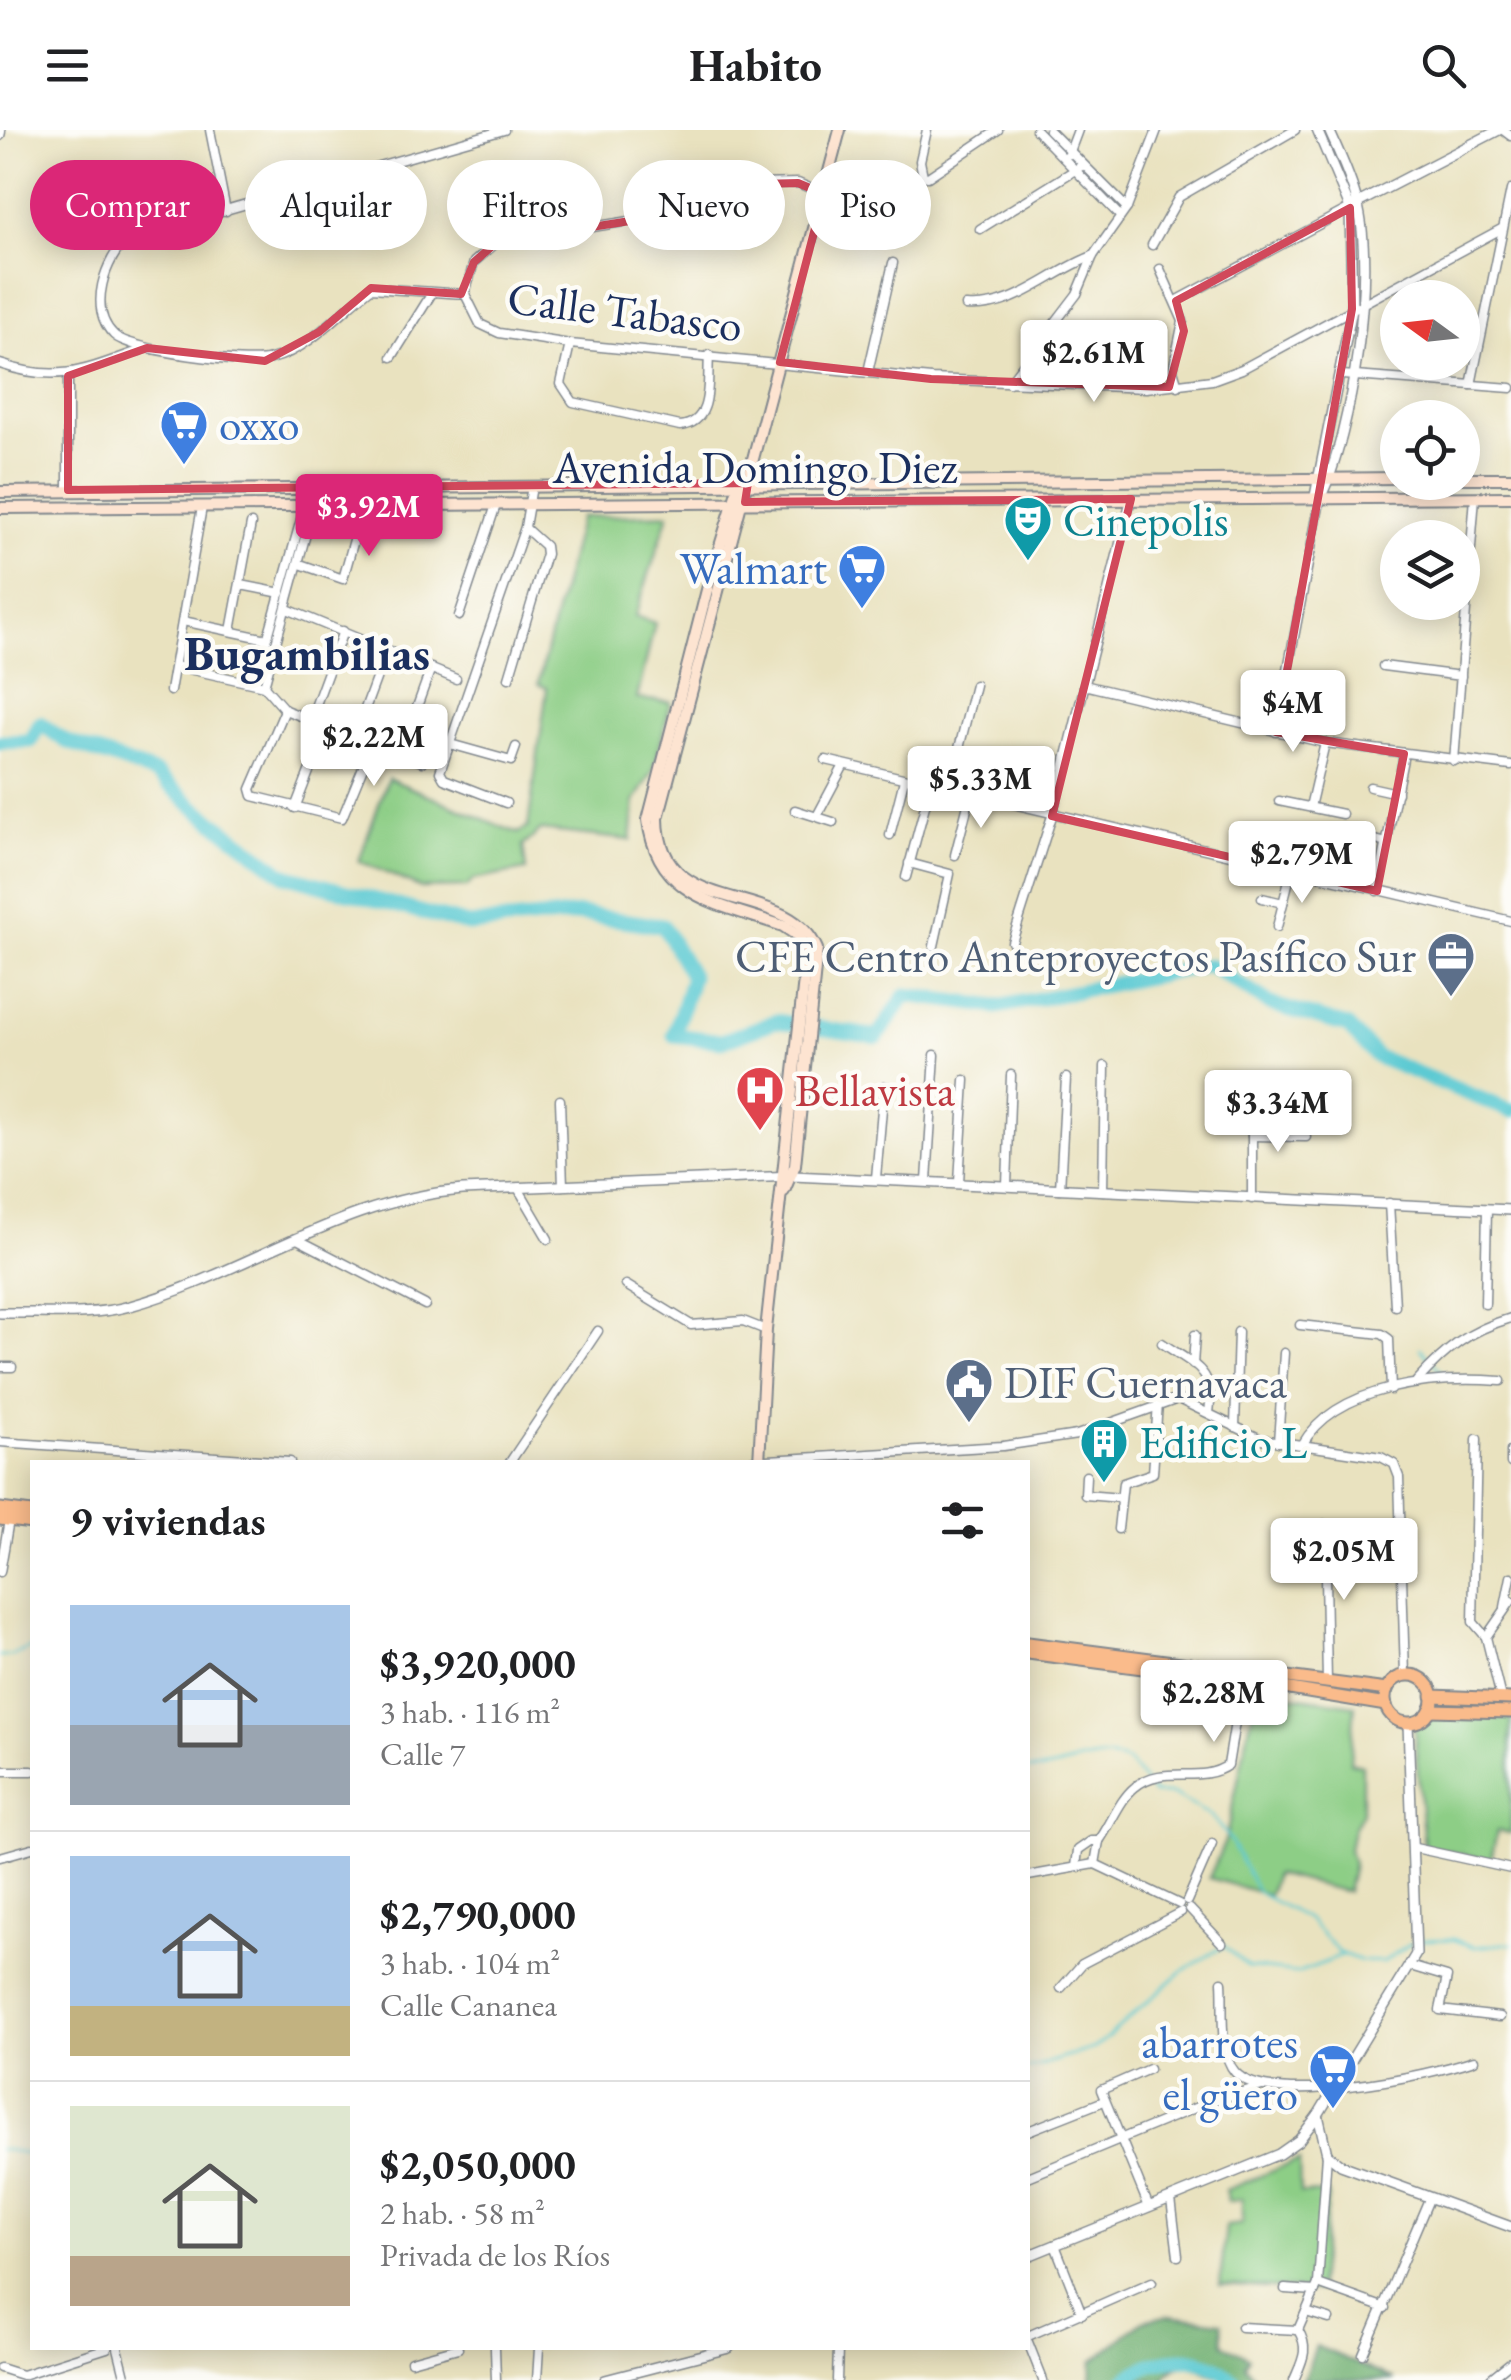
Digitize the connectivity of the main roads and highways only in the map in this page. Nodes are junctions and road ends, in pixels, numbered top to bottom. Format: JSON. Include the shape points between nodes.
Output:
{"nodes":[{"id":1,"x":840,"y":130,"type":"edge"},
{"id":2,"x":753,"y":461,"type":"junction"},
{"id":3,"x":1283,"y":478,"type":"junction"},
{"id":4,"x":1380,"y":478,"type":"edge"},
{"id":5,"x":1480,"y":478,"type":"edge"},
{"id":6,"x":1511,"y":478,"type":"edge"},
{"id":7,"x":745,"y":480,"type":"junction"},
{"id":8,"x":786,"y":483,"type":"junction"},
{"id":9,"x":721,"y":484,"type":"junction"},
{"id":10,"x":172,"y":489,"type":"junction"},
{"id":11,"x":0,"y":492,"type":"edge"},
{"id":12,"x":1380,"y":496,"type":"edge"},
{"id":13,"x":1282,"y":497,"type":"junction"},
{"id":14,"x":1480,"y":497,"type":"edge"},
{"id":15,"x":1511,"y":497,"type":"edge"},
{"id":16,"x":770,"y":501,"type":"junction"},
{"id":17,"x":731,"y":502,"type":"junction"},
{"id":18,"x":745,"y":502,"type":"junction"},
{"id":19,"x":172,"y":506,"type":"junction"},
{"id":20,"x":0,"y":508,"type":"edge"},
{"id":21,"x":735,"y":536,"type":"junction"},
{"id":22,"x":700,"y":639,"type":"junction"},
{"id":23,"x":760,"y":1460,"type":"edge"},
{"id":24,"x":0,"y":1509,"type":"edge"},
{"id":25,"x":30,"y":1513,"type":"edge"},
{"id":26,"x":4,"y":1520,"type":"edge"},
{"id":27,"x":30,"y":1523,"type":"edge"},
{"id":28,"x":1030,"y":1644,"type":"edge"},
{"id":29,"x":1055,"y":1652,"type":"junction"},
{"id":30,"x":1030,"y":1653,"type":"edge"},
{"id":31,"x":1242,"y":1675,"type":"junction"},
{"id":32,"x":1387,"y":1690,"type":"junction"},
{"id":33,"x":1506,"y":1698,"type":"edge"},
{"id":34,"x":1431,"y":1703,"type":"junction"},
{"id":35,"x":1386,"y":1705,"type":"junction"},
{"id":36,"x":1511,"y":1712,"type":"edge"}],
"edges":[{"from":1,"to":2,"type":"main road"},
{"from":2,"to":7,"type":"main road"},
{"from":2,"to":8,"type":"main road","via":[[766,478]]},
{"from":2,"to":9,"type":"main road"},
{"from":3,"to":4,"type":"main road","name":"Avenida Domingo Diez"},
{"from":3,"to":8,"type":"main road","name":"Avenida Domingo Diez"},
{"from":3,"to":13,"type":"main road"},
{"from":5,"to":6,"type":"main road"},
{"from":7,"to":8,"type":"main road","name":"Avenida Domingo Diez"},
{"from":7,"to":9,"type":"main road","name":"Avenida Domingo Diez"},
{"from":7,"to":17,"type":"main road"},
{"from":7,"to":18,"type":"main road"},
{"from":9,"to":10,"type":"main road","name":"Avenida Domingo Diez"},
{"from":10,"to":11,"type":"main road","name":"Avenida Domingo Diez"},
{"from":10,"to":19,"type":"main road"},
{"from":12,"to":13,"type":"main road","name":"Avenida Domingo Diez"},
{"from":13,"to":16,"type":"main road","name":"Avenida Domingo Diez"},
{"from":14,"to":15,"type":"main road","name":"Avenida Domingo Diez"},
{"from":16,"to":18,"type":"main road","name":"Avenida Domingo Diez"},
{"from":16,"to":21,"type":"main road","via":[[748,513]]},
{"from":17,"to":18,"type":"main road","name":"Avenida Domingo Diez"},
{"from":17,"to":19,"type":"main road","name":"Avenida Domingo Diez"},
{"from":17,"to":22,"type":"main road"},
{"from":18,"to":21,"type":"main road"},
{"from":19,"to":20,"type":"main road","name":"Avenida Domingo Diez"},
{"from":21,"to":22,"type":"main road"},
{"from":22,"to":23,"type":"main road","via":[[649,809],[655,856],[678,885],[792,930],[812,966],[766,1330]]},
{"from":24,"to":25,"type":"main road"},
{"from":26,"to":27,"type":"main road"},
{"from":28,"to":29,"type":"main road"},
{"from":29,"to":30,"type":"main road"},
{"from":29,"to":31,"type":"main road"},
{"from":31,"to":32,"type":"main road"},
{"from":31,"to":35,"type":"main road"},
{"from":32,"to":34,"type":"main road","via":[[1405,1675],[1423,1680]]},
{"from":32,"to":35,"type":"main road"},
{"from":33,"to":34,"type":"main road"},
{"from":34,"to":35,"type":"main road","via":[[1421,1719],[1408,1723]]},
{"from":34,"to":36,"type":"main road"}]}
